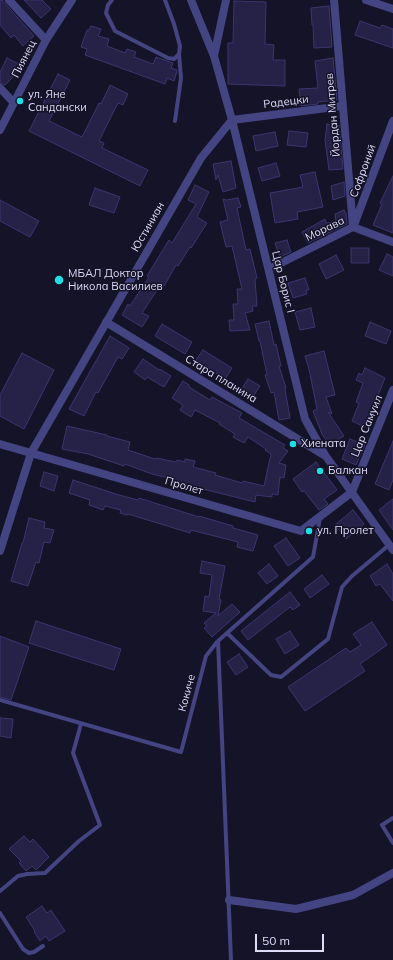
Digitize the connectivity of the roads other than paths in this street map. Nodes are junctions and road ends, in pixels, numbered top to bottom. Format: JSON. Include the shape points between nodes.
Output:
{"nodes":[{"id":1,"x":9,"y":0,"type":"edge"},
{"id":2,"x":72,"y":0,"type":"edge"},
{"id":3,"x":112,"y":0,"type":"edge"},
{"id":4,"x":165,"y":0,"type":"edge"},
{"id":5,"x":191,"y":0,"type":"edge"},
{"id":6,"x":226,"y":0,"type":"edge"},
{"id":7,"x":334,"y":0,"type":"edge"},
{"id":8,"x":366,"y":0,"type":"edge"},
{"id":9,"x":393,"y":10,"type":"edge"},
{"id":10,"x":46,"y":40,"type":"junction"},
{"id":11,"x":179,"y":54,"type":"junction"},
{"id":12,"x":214,"y":56,"type":"junction"},
{"id":13,"x":0,"y":88,"type":"edge"},
{"id":14,"x":14,"y":102,"type":"junction"},
{"id":15,"x":343,"y":106,"type":"junction"},
{"id":16,"x":232,"y":120,"type":"junction"},
{"id":17,"x":175,"y":121,"type":"dead end"},
{"id":18,"x":393,"y":121,"type":"edge"},
{"id":19,"x":0,"y":130,"type":"edge"},
{"id":20,"x":353,"y":227,"type":"junction"},
{"id":21,"x":393,"y":242,"type":"edge"},
{"id":22,"x":268,"y":269,"type":"junction"},
{"id":23,"x":106,"y":322,"type":"junction"},
{"id":24,"x":393,"y":390,"type":"edge"},
{"id":25,"x":0,"y":444,"type":"edge"},
{"id":26,"x":31,"y":453,"type":"junction"},
{"id":27,"x":325,"y":455,"type":"junction"},
{"id":28,"x":352,"y":492,"type":"junction"},
{"id":29,"x":320,"y":517,"type":"junction"},
{"id":30,"x":391,"y":547,"type":"edge"},
{"id":31,"x":0,"y":551,"type":"edge"},
{"id":32,"x":227,"y":633,"type":"junction"},
{"id":33,"x":218,"y":641,"type":"junction"},
{"id":34,"x":0,"y":700,"type":"edge"},
{"id":35,"x":81,"y":724,"type":"junction"},
{"id":36,"x":393,"y":818,"type":"edge"},
{"id":37,"x":393,"y":843,"type":"edge"},
{"id":38,"x":393,"y":873,"type":"edge"},
{"id":39,"x":0,"y":891,"type":"edge"},
{"id":40,"x":229,"y":900,"type":"junction"},
{"id":41,"x":0,"y":913,"type":"edge"},
{"id":42,"x":43,"y":946,"type":"dead end"},
{"id":43,"x":231,"y":960,"type":"edge"}],
"edges":[{"from":1,"to":10,"type":"street"},
{"from":2,"to":10,"type":"street","name":"Пиянец"},
{"from":3,"to":11,"type":"lane","via":[[106,13],[115,30],[168,58],[174,59]]},
{"from":4,"to":11,"type":"lane","via":[[180,46]]},
{"from":5,"to":12,"type":"street","name":"Цар Борис I"},
{"from":6,"to":12,"type":"street"},
{"from":7,"to":15,"type":"street","name":"Йордан Митрев"},
{"from":8,"to":9,"type":"street"},
{"from":10,"to":14,"type":"street","name":"Пиянец"},
{"from":11,"to":17,"type":"lane","via":[[181,78]]},
{"from":12,"to":16,"type":"street","name":"Цар Борис I"},
{"from":13,"to":14,"type":"street"},
{"from":14,"to":19,"type":"street","name":"Пиянец"},
{"from":15,"to":16,"type":"street","name":"Радецки"},
{"from":15,"to":20,"type":"street","name":"Йордан Митрев"},
{"from":16,"to":22,"type":"street","name":"Цар Борис I"},
{"from":16,"to":23,"type":"street","name":"Юстиниан","via":[[201,158]]},
{"from":18,"to":20,"type":"street","name":"Софроний"},
{"from":20,"to":21,"type":"street","name":"Морава"},
{"from":20,"to":22,"type":"street","name":"Морава"},
{"from":22,"to":27,"type":"street","name":"Цар Борис I","via":[[305,419]]},
{"from":23,"to":26,"type":"street","name":"Юстиниан"},
{"from":23,"to":27,"type":"street","name":"Стара планина"},
{"from":24,"to":28,"type":"street","name":"Цар Самуил"},
{"from":25,"to":26,"type":"street","name":"Пролет"},
{"from":26,"to":29,"type":"street","name":"Пролет","via":[[302,531]]},
{"from":26,"to":31,"type":"street","name":"Юстиниан"},
{"from":27,"to":28,"type":"street","name":"Цар Борис I"},
{"from":28,"to":29,"type":"street","name":"Пролет"},
{"from":28,"to":30,"type":"street","name":"Цар Борис I"},
{"from":29,"to":32,"type":"lane","name":"Кокиче","via":[[314,557]]},
{"from":30,"to":32,"type":"lane","via":[[352,576],[342,587],[328,639],[281,677],[271,674]]},
{"from":32,"to":33,"type":"lane","name":"Кокиче"},
{"from":33,"to":35,"type":"lane","name":"Кокиче","via":[[206,656],[181,752]]},
{"from":33,"to":40,"type":"lane"},
{"from":34,"to":35,"type":"lane"},
{"from":35,"to":39,"type":"lane","via":[[73,754],[100,825],[45,873],[18,876]]},
{"from":36,"to":37,"type":"lane","via":[[382,825]]},
{"from":38,"to":40,"type":"street","via":[[353,895],[296,909]]},
{"from":40,"to":43,"type":"lane"},
{"from":41,"to":42,"type":"lane","via":[[23,949],[29,953]]}]}
